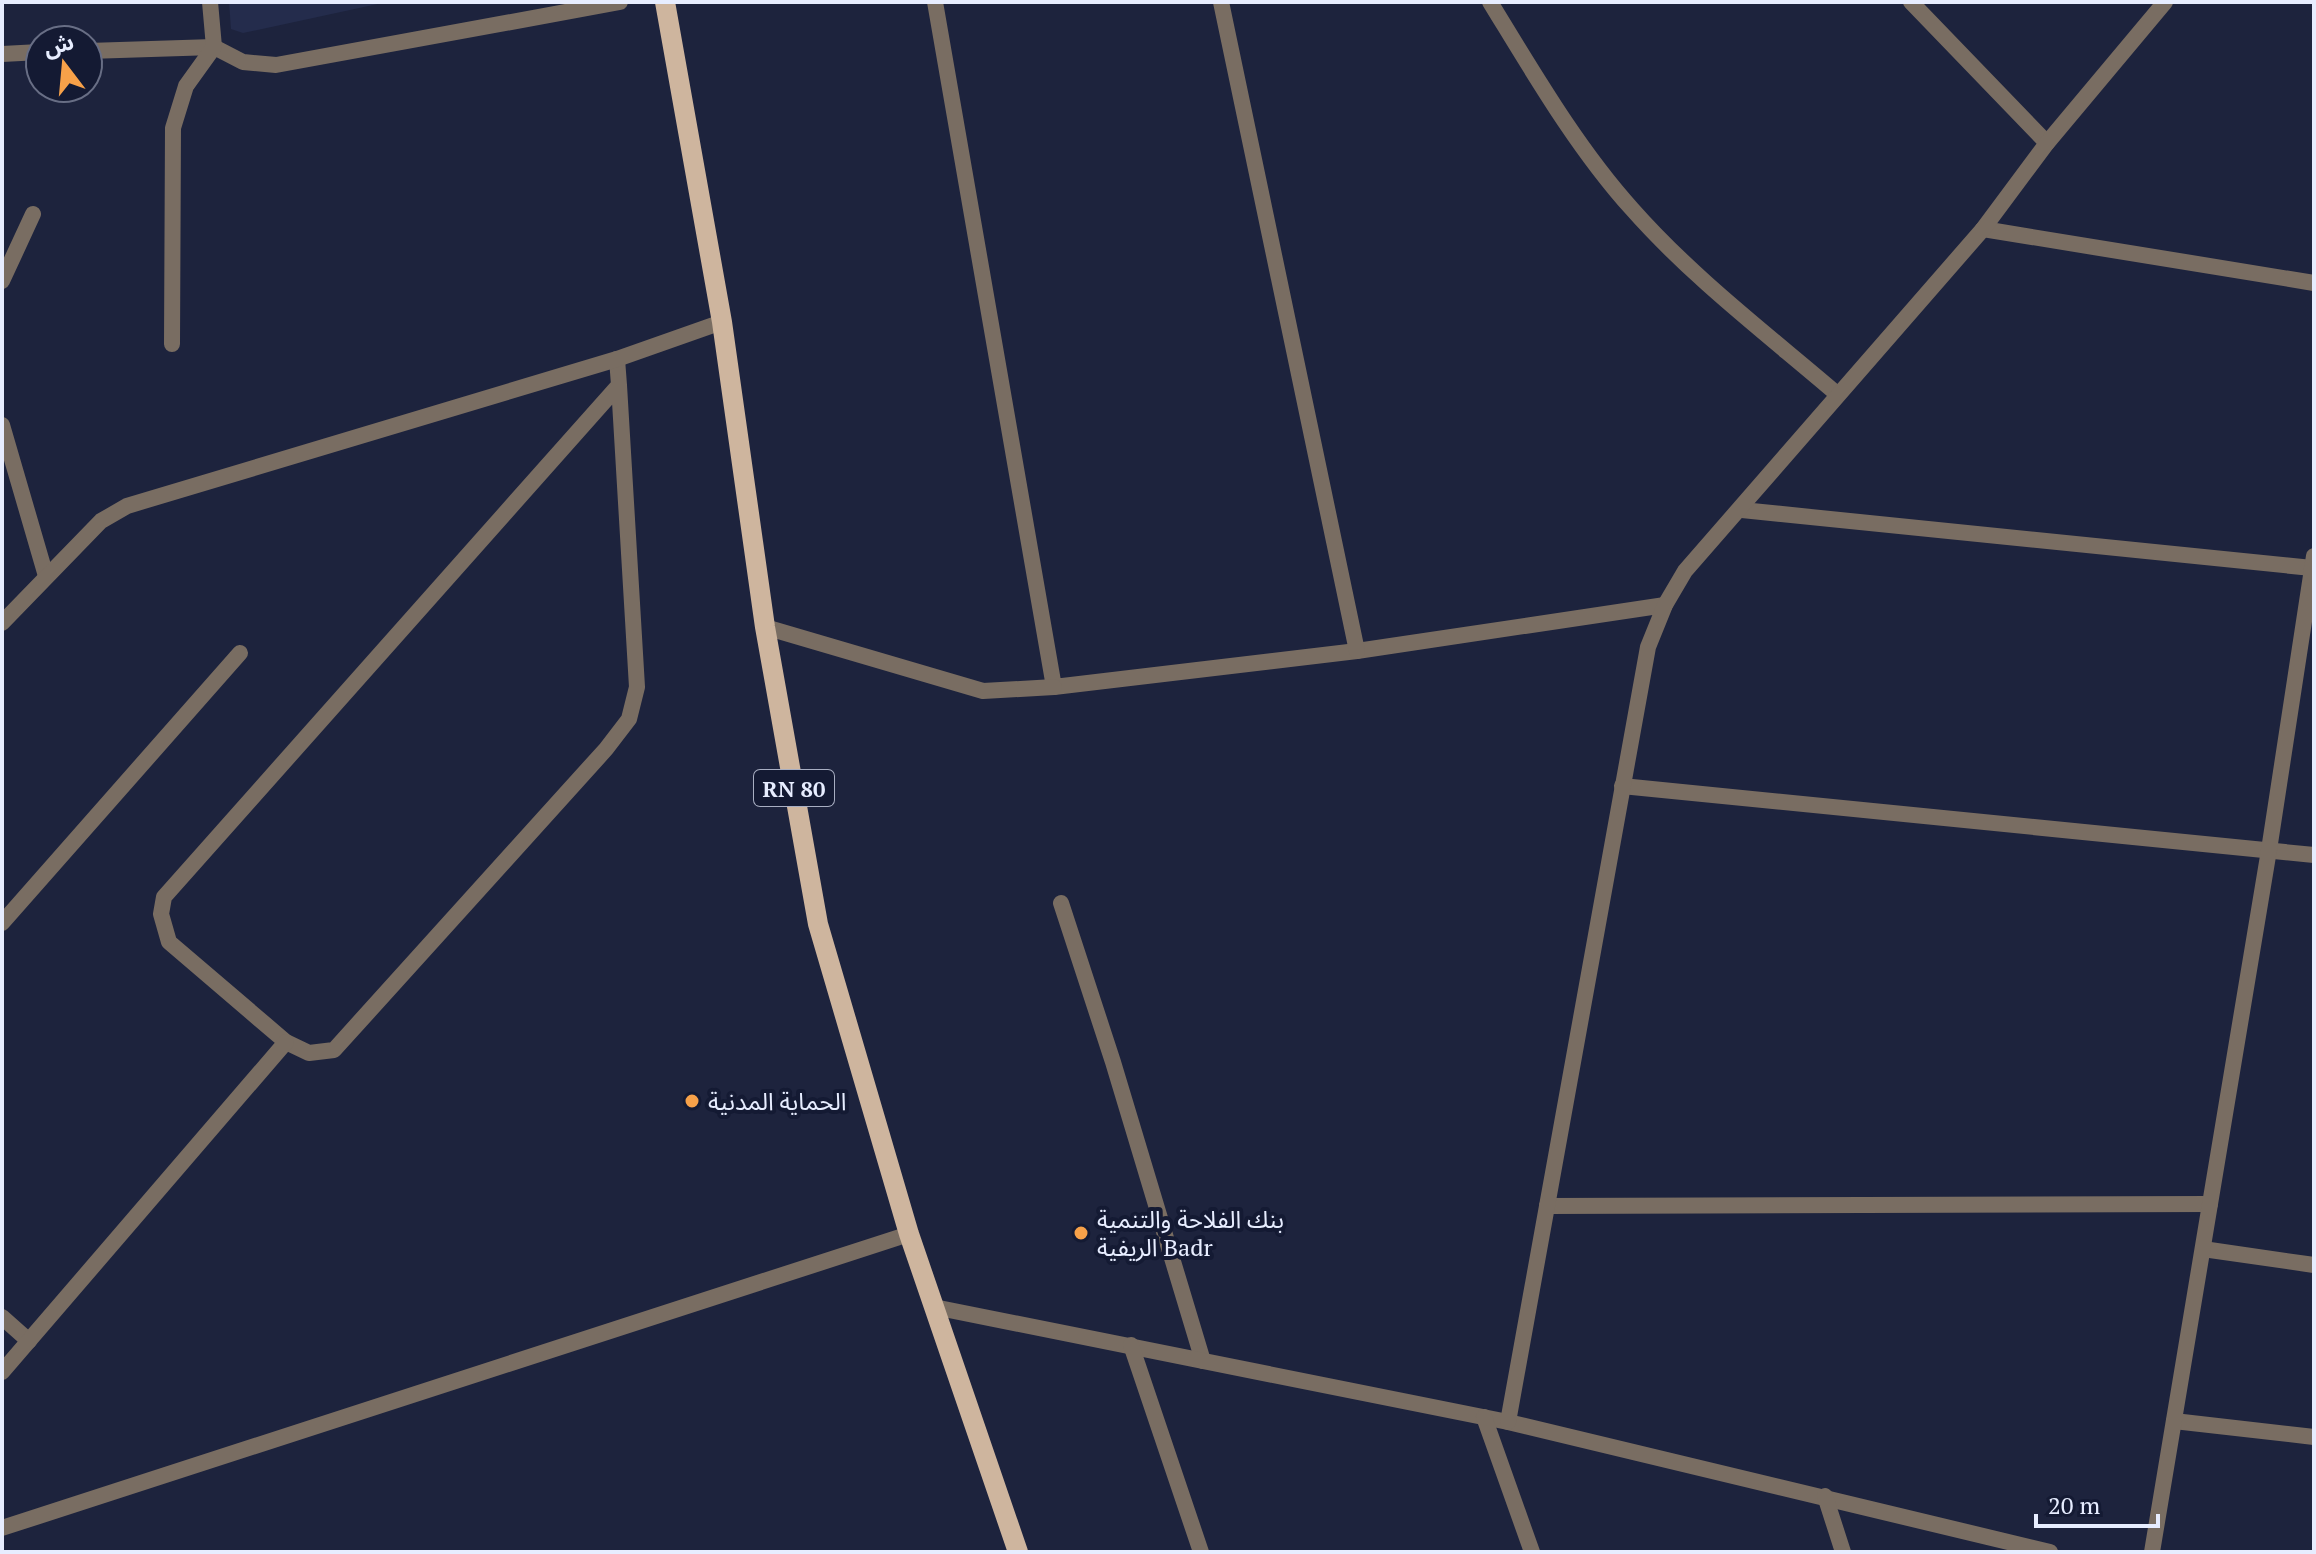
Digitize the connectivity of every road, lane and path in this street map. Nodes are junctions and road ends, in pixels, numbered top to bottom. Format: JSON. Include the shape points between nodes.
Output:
{"nodes":[{"id":1,"x":210,"y":2,"type":"edge"},
{"id":2,"x":620,"y":2,"type":"edge"},
{"id":3,"x":665,"y":2,"type":"edge"},
{"id":4,"x":935,"y":2,"type":"edge"},
{"id":5,"x":1221,"y":2,"type":"edge"},
{"id":6,"x":1490,"y":2,"type":"edge"},
{"id":7,"x":1911,"y":2,"type":"edge"},
{"id":8,"x":2165,"y":2,"type":"edge"},
{"id":9,"x":214,"y":47,"type":"junction"},
{"id":10,"x":104,"y":50,"type":"edge"},
{"id":11,"x":24,"y":53,"type":"edge"},
{"id":12,"x":2,"y":54,"type":"edge"},
{"id":13,"x":2047,"y":143,"type":"junction"},
{"id":14,"x":33,"y":214,"type":"dead end"},
{"id":15,"x":1983,"y":229,"type":"junction"},
{"id":16,"x":2,"y":281,"type":"edge"},
{"id":17,"x":2314,"y":283,"type":"edge"},
{"id":18,"x":722,"y":322,"type":"junction"},
{"id":19,"x":172,"y":344,"type":"dead end"},
{"id":20,"x":617,"y":359,"type":"junction"},
{"id":21,"x":619,"y":385,"type":"junction"},
{"id":22,"x":1837,"y":394,"type":"junction"},
{"id":23,"x":2,"y":425,"type":"edge"},
{"id":24,"x":1742,"y":510,"type":"junction"},
{"id":25,"x":2313,"y":562,"type":"edge"},
{"id":26,"x":46,"y":576,"type":"junction"},
{"id":27,"x":1665,"y":605,"type":"junction"},
{"id":28,"x":2,"y":623,"type":"edge"},
{"id":29,"x":765,"y":627,"type":"junction"},
{"id":30,"x":1357,"y":651,"type":"junction"},
{"id":31,"x":240,"y":653,"type":"dead end"},
{"id":32,"x":1054,"y":687,"type":"junction"},
{"id":33,"x":1622,"y":786,"type":"junction"},
{"id":34,"x":2269,"y":850,"type":"junction"},
{"id":35,"x":2314,"y":855,"type":"edge"},
{"id":36,"x":1061,"y":903,"type":"dead end"},
{"id":37,"x":2,"y":923,"type":"edge"},
{"id":38,"x":286,"y":1042,"type":"junction"},
{"id":39,"x":2210,"y":1204,"type":"junction"},
{"id":40,"x":1547,"y":1206,"type":"junction"},
{"id":41,"x":909,"y":1234,"type":"junction"},
{"id":42,"x":2203,"y":1249,"type":"junction"},
{"id":43,"x":2314,"y":1265,"type":"edge"},
{"id":44,"x":934,"y":1307,"type":"junction"},
{"id":45,"x":2,"y":1317,"type":"edge"},
{"id":46,"x":29,"y":1341,"type":"junction"},
{"id":47,"x":1131,"y":1345,"type":"junction"},
{"id":48,"x":1203,"y":1361,"type":"junction"},
{"id":49,"x":2,"y":1372,"type":"edge"},
{"id":50,"x":1484,"y":1417,"type":"junction"},
{"id":51,"x":2174,"y":1421,"type":"junction"},
{"id":52,"x":1508,"y":1422,"type":"junction"},
{"id":53,"x":2314,"y":1437,"type":"edge"},
{"id":54,"x":1825,"y":1496,"type":"junction"},
{"id":55,"x":2,"y":1528,"type":"edge"},
{"id":56,"x":1018,"y":1552,"type":"edge"},
{"id":57,"x":1201,"y":1552,"type":"edge"},
{"id":58,"x":1532,"y":1552,"type":"edge"},
{"id":59,"x":1843,"y":1552,"type":"edge"},
{"id":60,"x":2050,"y":1552,"type":"edge"},
{"id":61,"x":2152,"y":1552,"type":"edge"}],
"edges":[{"from":1,"to":9,"type":"street"},
{"from":2,"to":9,"type":"street","via":[[276,65],[243,62]]},
{"from":3,"to":18,"type":"main road","number":"RN 80"},
{"from":4,"to":32,"type":"street"},
{"from":5,"to":30,"type":"street"},
{"from":6,"to":22,"type":"street","via":[[1630,207],[1677,257]]},
{"from":7,"to":13,"type":"street"},
{"from":8,"to":13,"type":"street"},
{"from":9,"to":10,"type":"street"},
{"from":9,"to":19,"type":"street","via":[[186,86],[173,128]]},
{"from":11,"to":12,"type":"street"},
{"from":13,"to":15,"type":"street"},
{"from":14,"to":16,"type":"street"},
{"from":15,"to":17,"type":"street"},
{"from":15,"to":22,"type":"street"},
{"from":18,"to":20,"type":"street"},
{"from":18,"to":29,"type":"main road","number":"RN 80"},
{"from":20,"to":21,"type":"street"},
{"from":20,"to":26,"type":"street","via":[[127,506],[101,521]]},
{"from":21,"to":38,"type":"street","via":[[637,687],[629,719],[334,1050],[309,1053]]},
{"from":21,"to":38,"type":"street","via":[[164,897],[161,914],[169,942]]},
{"from":22,"to":24,"type":"street"},
{"from":23,"to":26,"type":"street"},
{"from":24,"to":25,"type":"street"},
{"from":24,"to":27,"type":"street","via":[[1685,571]]},
{"from":25,"to":34,"type":"street"},
{"from":26,"to":28,"type":"street"},
{"from":27,"to":30,"type":"street"},
{"from":27,"to":33,"type":"street","via":[[1648,647]]},
{"from":29,"to":32,"type":"street","via":[[983,691]]},
{"from":29,"to":41,"type":"main road","number":"RN 80","via":[[818,924]]},
{"from":30,"to":32,"type":"street"},
{"from":31,"to":37,"type":"street"},
{"from":33,"to":34,"type":"street"},
{"from":33,"to":40,"type":"street"},
{"from":34,"to":35,"type":"street"},
{"from":34,"to":39,"type":"street"},
{"from":36,"to":48,"type":"street"},
{"from":38,"to":46,"type":"street"},
{"from":39,"to":40,"type":"street"},
{"from":39,"to":42,"type":"street"},
{"from":40,"to":52,"type":"street"},
{"from":41,"to":44,"type":"main road","number":"RN 80"},
{"from":41,"to":55,"type":"street"},
{"from":42,"to":43,"type":"street"},
{"from":42,"to":51,"type":"street"},
{"from":44,"to":47,"type":"street"},
{"from":44,"to":56,"type":"main road","number":"RN 80"},
{"from":45,"to":46,"type":"street"},
{"from":46,"to":49,"type":"street"},
{"from":47,"to":48,"type":"street"},
{"from":47,"to":57,"type":"street"},
{"from":48,"to":50,"type":"street"},
{"from":50,"to":52,"type":"street"},
{"from":50,"to":58,"type":"street"},
{"from":51,"to":53,"type":"street"},
{"from":51,"to":61,"type":"street"},
{"from":52,"to":54,"type":"street"},
{"from":54,"to":59,"type":"street"},
{"from":54,"to":60,"type":"street"}]}
